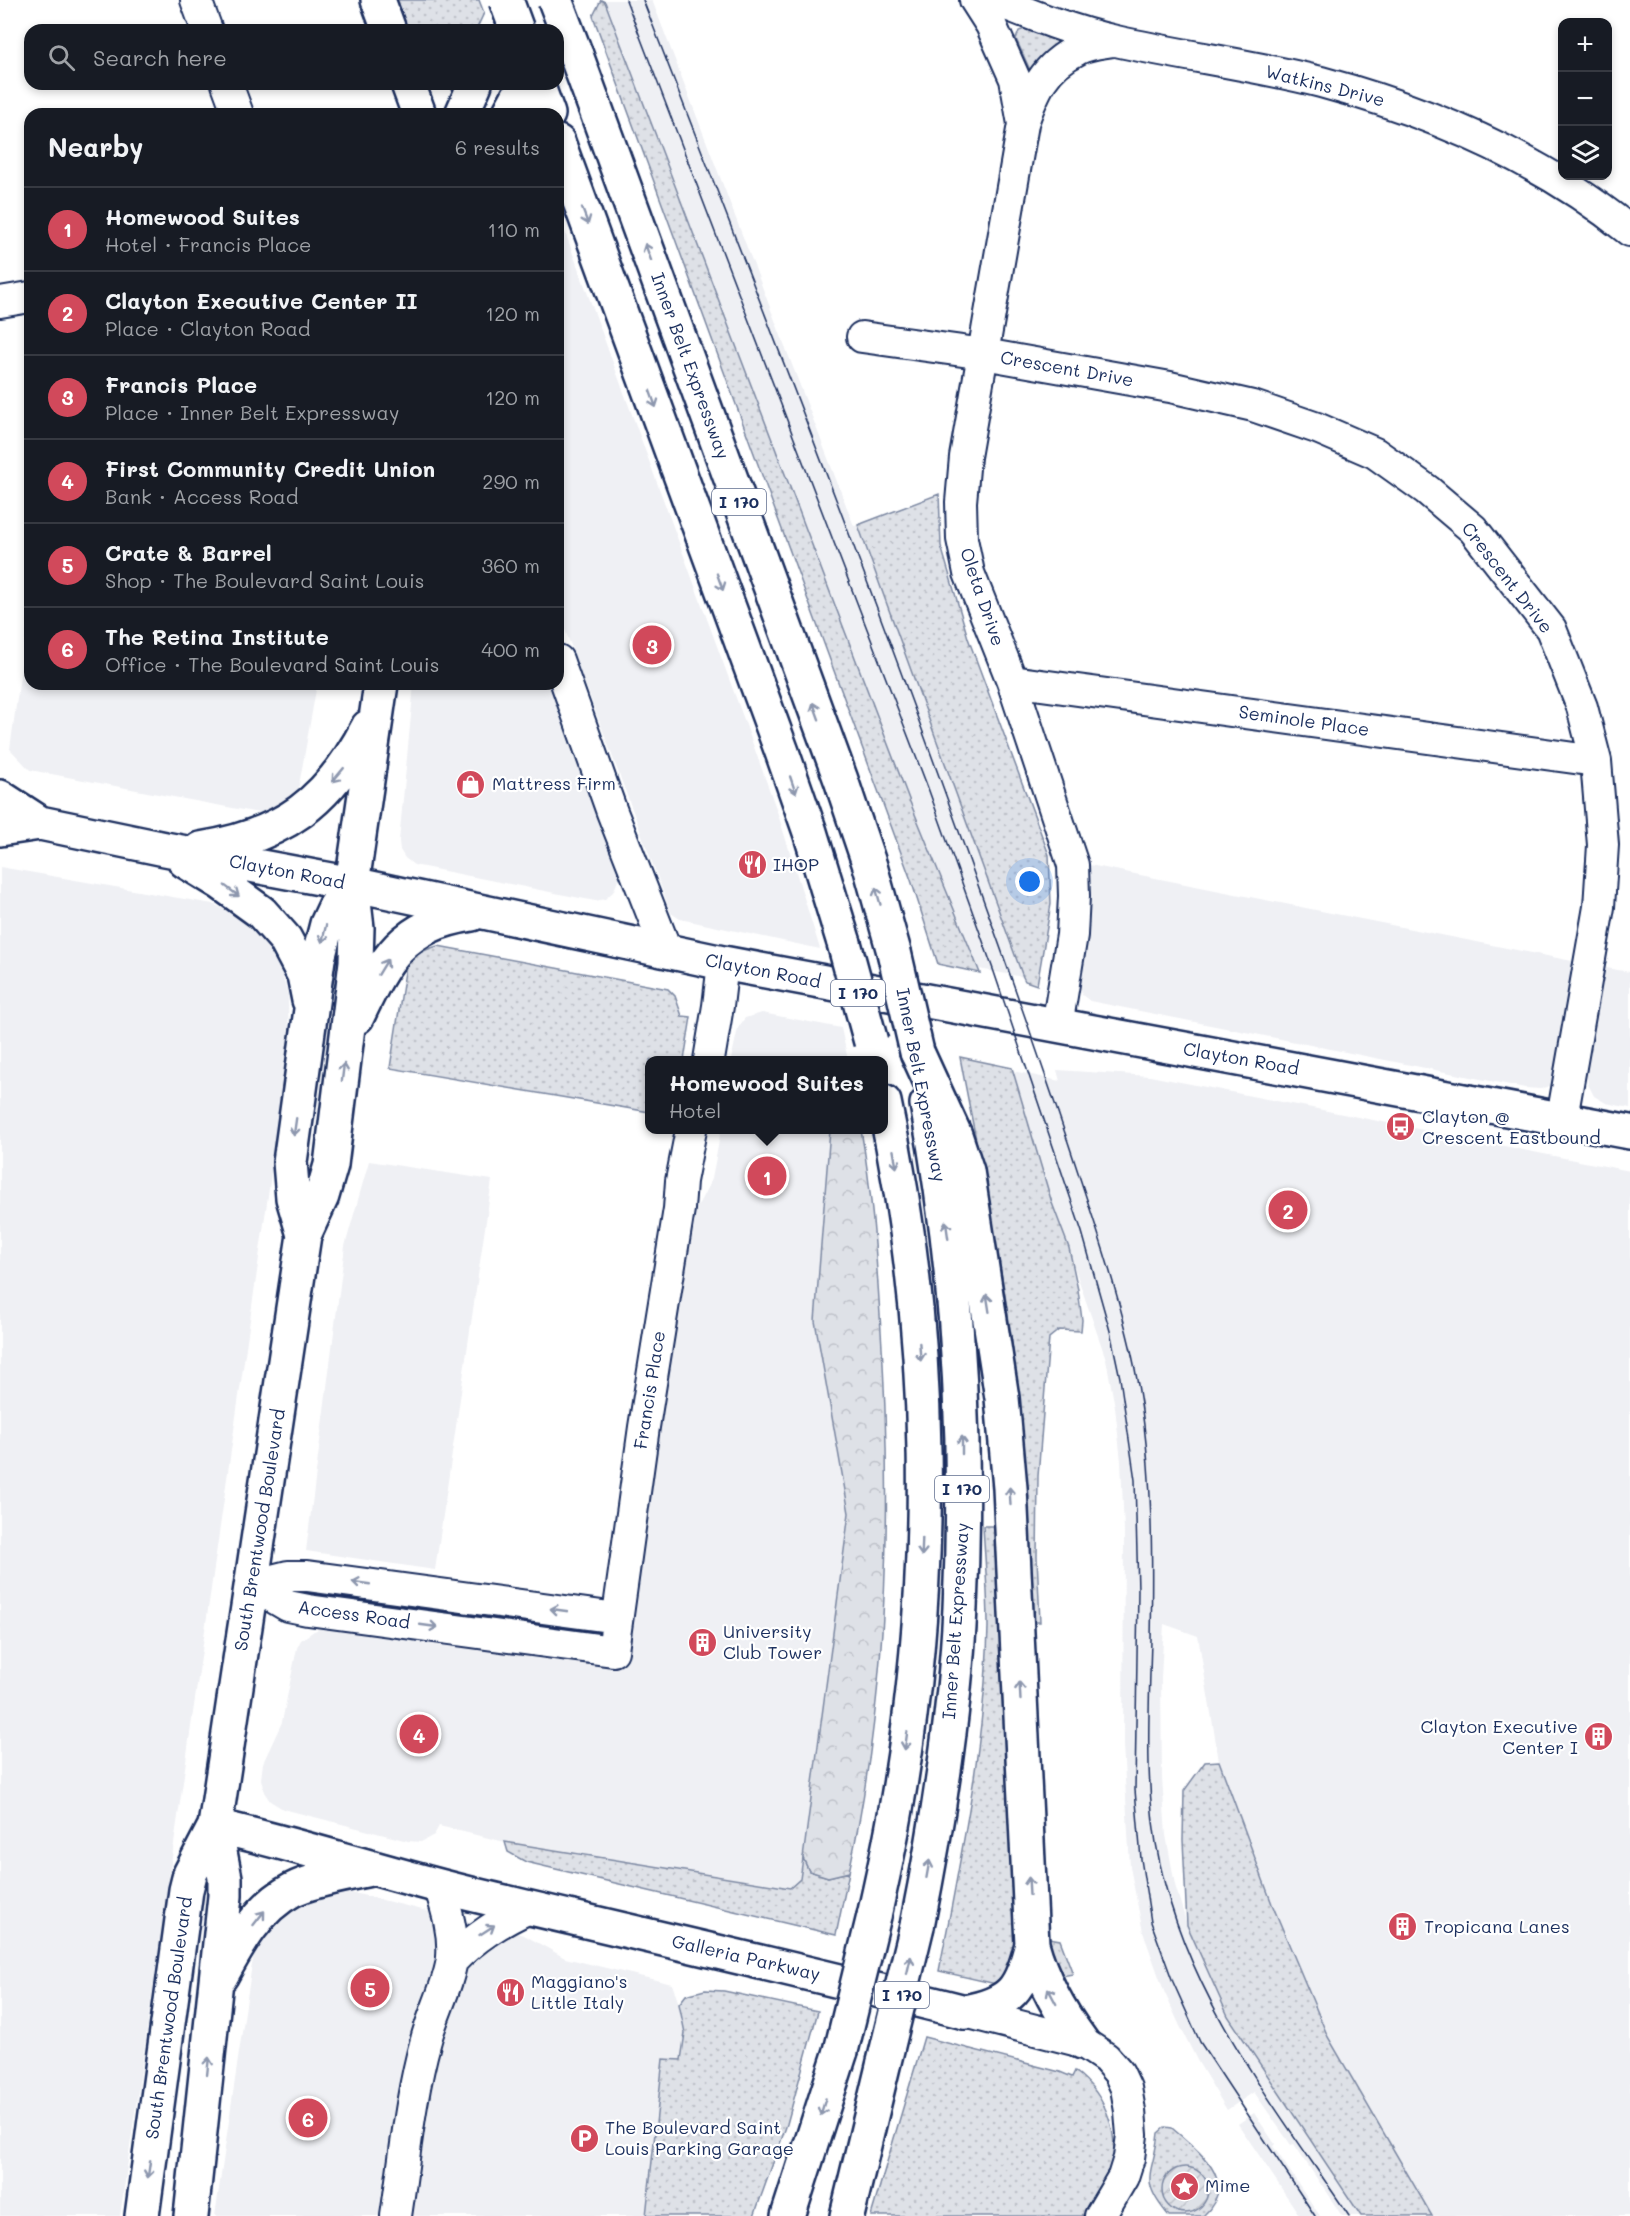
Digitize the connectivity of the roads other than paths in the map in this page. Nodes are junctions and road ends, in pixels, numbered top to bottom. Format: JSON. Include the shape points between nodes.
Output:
{"nodes":[{"id":1,"x":196,"y":0,"type":"edge"},
{"id":2,"x":378,"y":0,"type":"edge"},
{"id":3,"x":506,"y":0,"type":"edge"},
{"id":4,"x":522,"y":0,"type":"edge"},
{"id":5,"x":555,"y":0,"type":"edge"},
{"id":6,"x":574,"y":0,"type":"edge"},
{"id":7,"x":975,"y":0,"type":"edge"},
{"id":8,"x":995,"y":0,"type":"edge"},
{"id":9,"x":205,"y":24,"type":"edge"},
{"id":10,"x":387,"y":24,"type":"edge"},
{"id":11,"x":508,"y":24,"type":"edge"},
{"id":12,"x":515,"y":24,"type":"edge"},
{"id":13,"x":561,"y":24,"type":"edge"},
{"id":14,"x":1113,"y":41,"type":"junction"},
{"id":15,"x":566,"y":42,"type":"edge"},
{"id":16,"x":229,"y":90,"type":"edge"},
{"id":17,"x":410,"y":90,"type":"edge"},
{"id":18,"x":472,"y":90,"type":"edge"},
{"id":19,"x":522,"y":90,"type":"edge"},
{"id":20,"x":236,"y":108,"type":"edge"},
{"id":21,"x":417,"y":108,"type":"edge"},
{"id":22,"x":465,"y":108,"type":"edge"},
{"id":23,"x":512,"y":108,"type":"edge"},
{"id":24,"x":1023,"y":124,"type":"junction"},
{"id":25,"x":564,"y":158,"type":"edge"},
{"id":26,"x":1630,"y":231,"type":"edge"},
{"id":27,"x":24,"y":298,"type":"edge"},
{"id":28,"x":0,"y":302,"type":"edge"},
{"id":29,"x":862,"y":337,"type":"dead end"},
{"id":30,"x":984,"y":354,"type":"junction"},
{"id":31,"x":564,"y":677,"type":"edge"},
{"id":32,"x":1012,"y":681,"type":"junction"},
{"id":33,"x":380,"y":695,"type":"edge"},
{"id":34,"x":1596,"y":761,"type":"junction"},
{"id":35,"x":0,"y":797,"type":"edge"},
{"id":36,"x":40,"y":823,"type":"junction"},
{"id":37,"x":0,"y":829,"type":"edge"},
{"id":38,"x":165,"y":849,"type":"junction"},
{"id":39,"x":352,"y":884,"type":"junction"},
{"id":40,"x":481,"y":912,"type":"junction"},
{"id":41,"x":667,"y":952,"type":"junction"},
{"id":42,"x":723,"y":963,"type":"junction"},
{"id":43,"x":311,"y":1014,"type":"junction"},
{"id":44,"x":1057,"y":1026,"type":"junction"},
{"id":45,"x":347,"y":1038,"type":"junction"},
{"id":46,"x":873,"y":1052,"type":"edge"},
{"id":47,"x":917,"y":1052,"type":"junction"},
{"id":48,"x":710,"y":1056,"type":"edge"},
{"id":49,"x":1562,"y":1118,"type":"junction"},
{"id":50,"x":888,"y":1125,"type":"edge"},
{"id":51,"x":1630,"y":1132,"type":"edge"},
{"id":52,"x":690,"y":1134,"type":"edge"},
{"id":53,"x":304,"y":1235,"type":"junction"},
{"id":54,"x":252,"y":1585,"type":"junction"},
{"id":55,"x":617,"y":1618,"type":"junction"},
{"id":56,"x":613,"y":1651,"type":"joint"},
{"id":57,"x":215,"y":1826,"type":"junction"},
{"id":58,"x":376,"y":1868,"type":"junction"},
{"id":59,"x":439,"y":1885,"type":"junction"},
{"id":60,"x":529,"y":1908,"type":"junction"},
{"id":61,"x":1032,"y":1944,"type":"junction"},
{"id":62,"x":452,"y":1961,"type":"junction"},
{"id":63,"x":216,"y":1985,"type":"junction"},
{"id":64,"x":965,"y":2012,"type":"junction"},
{"id":65,"x":1082,"y":2043,"type":"junction"},
{"id":66,"x":872,"y":2106,"type":"junction"},
{"id":67,"x":142,"y":2216,"type":"edge"},
{"id":68,"x":191,"y":2216,"type":"edge"},
{"id":69,"x":396,"y":2216,"type":"edge"},
{"id":70,"x":788,"y":2216,"type":"edge"},
{"id":71,"x":827,"y":2216,"type":"edge"},
{"id":72,"x":847,"y":2216,"type":"edge"},
{"id":73,"x":1100,"y":2216,"type":"edge"}],
"edges":[{"from":1,"to":9,"type":"street"},
{"from":2,"to":10,"type":"main road"},
{"from":3,"to":12,"type":"main road","bridge":true},
{"from":4,"to":11,"type":"main road"},
{"from":5,"to":13,"type":"main road","name":"Inner Belt Expressway","number":"I 170","bridge":true},
{"from":6,"to":15,"type":"main road"},
{"from":7,"to":24,"type":"street","name":"Oleta Drive","via":[[1015,79]]},
{"from":8,"to":14,"type":"street","name":"Watkins Drive","via":[[1042,20]]},
{"from":14,"to":24,"type":"street","name":"Oleta Drive","via":[[1078,49],[1052,66],[1034,91]]},
{"from":14,"to":26,"type":"street","name":"Watkins Drive","via":[[1319,82],[1412,109],[1509,152],[1602,208]]},
{"from":47,"to":15,"type":"main road","name":"Inner Belt Expressway","number":"I 170","one_way":true,"bridge":true,"via":[[870,866],[838,770]]},
{"from":16,"to":20,"type":"street"},
{"from":17,"to":21,"type":"main road"},
{"from":18,"to":22,"type":"main road"},
{"from":19,"to":23,"type":"main road"},
{"from":24,"to":30,"type":"street","name":"Oleta Drive"},
{"from":25,"to":46,"type":"main road","number":"I 170","one_way":true,"bridge":true,"via":[[810,832]]},
{"from":27,"to":28,"type":"street"},
{"from":29,"to":30,"type":"street","name":"Crescent Drive"},
{"from":30,"to":32,"type":"street","name":"Oleta Drive","via":[[965,458],[962,539],[969,573]]},
{"from":30,"to":34,"type":"street","name":"Crescent Drive","via":[[1253,406],[1375,453],[1473,529],[1551,629],[1582,707]]},
{"from":31,"to":41,"type":"street"},
{"from":32,"to":34,"type":"street","name":"Seminole Place"},
{"from":32,"to":44,"type":"street","name":"Oleta Drive","via":[[1073,865],[1072,935]]},
{"from":33,"to":38,"type":"main road","one_way":true,"via":[[345,768],[296,815],[233,844],[199,850]]},
{"from":33,"to":39,"type":"main road","name":"South Brentwood Boulevard"},
{"from":34,"to":49,"type":"street","name":"Crescent Drive","via":[[1603,845],[1599,907]]},
{"from":35,"to":36,"type":"main road","name":"Clayton Road"},
{"from":36,"to":37,"type":"main road","name":"Clayton Road"},
{"from":36,"to":38,"type":"main road","name":"Clayton Road"},
{"from":38,"to":39,"type":"main road","name":"Clayton Road"},
{"from":38,"to":43,"type":"main road","one_way":true,"via":[[261,912],[285,939],[304,975]]},
{"from":39,"to":40,"type":"main road","name":"Clayton Road"},
{"from":39,"to":43,"type":"main road","name":"South Brentwood Boulevard","one_way":true,"via":[[327,924]]},
{"from":39,"to":45,"type":"main road","name":"South Brentwood Boulevard","via":[[356,962]]},
{"from":40,"to":41,"type":"main road","name":"Clayton Road"},
{"from":45,"to":40,"type":"main road","one_way":true,"via":[[389,957],[409,938],[430,924]]},
{"from":41,"to":42,"type":"main road","name":"Clayton Road"},
{"from":42,"to":44,"type":"main road","name":"Clayton Road"},
{"from":42,"to":48,"type":"street"},
{"from":43,"to":53,"type":"main road","name":"South Brentwood Boulevard","one_way":true,"via":[[290,1162],[293,1198]]},
{"from":44,"to":49,"type":"main road","name":"Clayton Road"},
{"from":53,"to":45,"type":"main road","name":"South Brentwood Boulevard","one_way":true,"via":[[331,1165]]},
{"from":61,"to":47,"type":"main road","one_way":true,"via":[[1012,1522],[1002,1398],[967,1171]]},
{"from":66,"to":47,"type":"main road","name":"Inner Belt Expressway","number":"I 170","one_way":true,"bridge":true,"via":[[917,1926],[942,1784],[960,1610],[962,1425],[951,1258]]},
{"from":49,"to":51,"type":"main road","name":"Clayton Road"},
{"from":50,"to":70,"type":"main road","name":"Inner Belt Expressway","number":"I 170","one_way":true,"bridge":true,"via":[[915,1295],[921,1372],[923,1546],[918,1634],[896,1809],[874,1916],[840,2051]]},
{"from":52,"to":55,"type":"street","name":"Francis Place"},
{"from":53,"to":54,"type":"main road","name":"South Brentwood Boulevard"},
{"from":55,"to":54,"type":"street","name":"Access Road","one_way":true,"via":[[307,1576],[288,1576]]},
{"from":54,"to":56,"type":"street","name":"Access Road","one_way":true,"via":[[288,1606],[308,1610]]},
{"from":54,"to":57,"type":"main road","name":"South Brentwood Boulevard"},
{"from":55,"to":56,"type":"street","name":"Francis Place"},
{"from":57,"to":58,"type":"main road","name":"Galleria Parkway"},
{"from":57,"to":63,"type":"main road","name":"South Brentwood Boulevard","via":[[225,1878]]},
{"from":57,"to":67,"type":"main road","name":"South Brentwood Boulevard","one_way":true,"via":[[186,1890]]},
{"from":58,"to":59,"type":"main road","name":"Galleria Parkway"},
{"from":63,"to":58,"type":"main road","one_way":true,"via":[[239,1943],[267,1908],[293,1890]]},
{"from":59,"to":60,"type":"main road","name":"Galleria Parkway"},
{"from":59,"to":62,"type":"street","via":[[450,1924]]},
{"from":62,"to":60,"type":"street","one_way":true,"via":[[482,1933]]},
{"from":60,"to":64,"type":"main road","name":"Galleria Parkway"},
{"from":61,"to":64,"type":"main road","via":[[1026,1970],[1014,1990],[1000,2002]]},
{"from":65,"to":61,"type":"main road","one_way":true,"via":[[1051,1995]]},
{"from":62,"to":69,"type":"street","via":[[426,2040],[414,2094]]},
{"from":68,"to":63,"type":"main road","name":"South Brentwood Boulevard","one_way":true},
{"from":64,"to":65,"type":"street","name":"Galleria Parkway"},
{"from":65,"to":73,"type":"street","name":"Galleria Parkway","via":[[1106,2058],[1119,2073],[1130,2111],[1129,2158],[1123,2177]]},
{"from":66,"to":71,"type":"main road"},
{"from":66,"to":72,"type":"main road","name":"Inner Belt Expressway","number":"I 170"}]}
